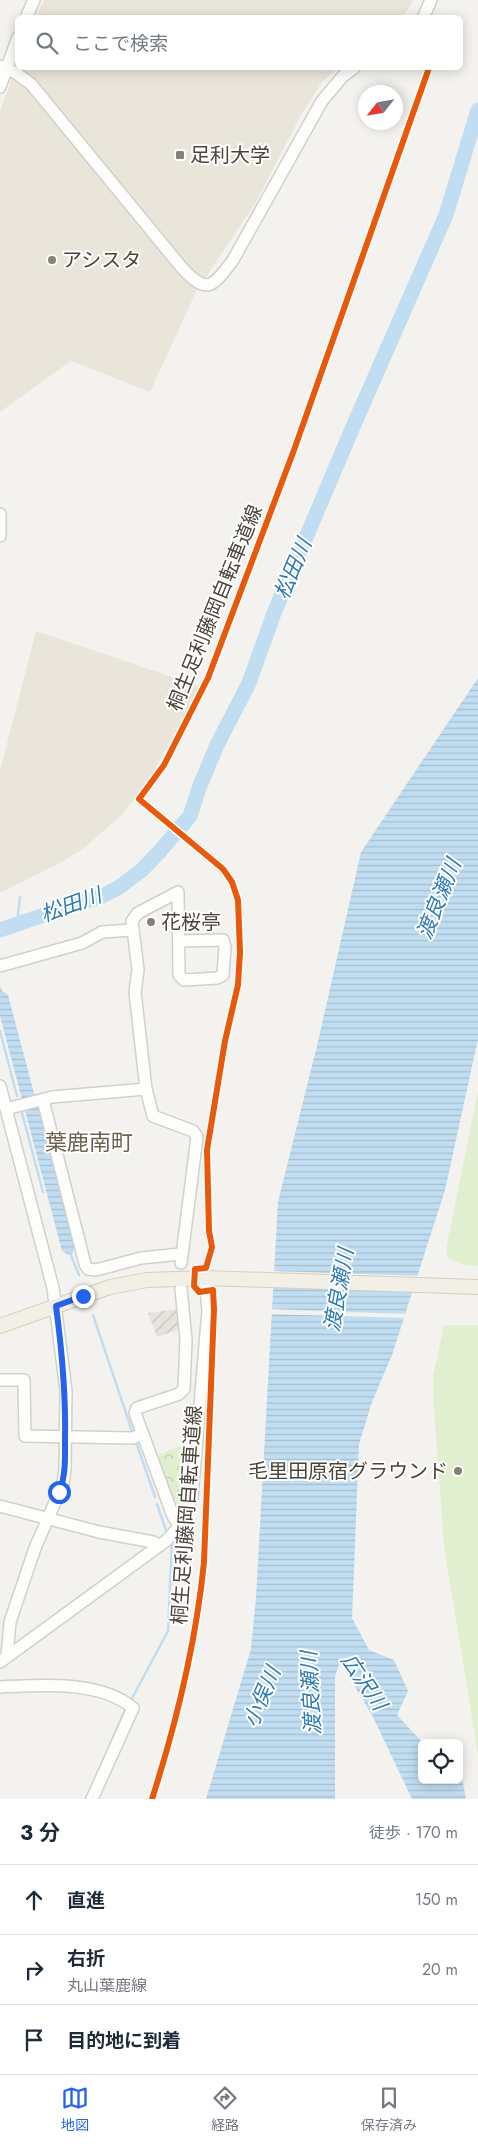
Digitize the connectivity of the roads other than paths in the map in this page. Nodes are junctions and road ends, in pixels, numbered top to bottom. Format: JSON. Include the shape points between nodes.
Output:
{"nodes":[{"id":1,"x":34,"y":0,"type":"edge"},
{"id":2,"x":431,"y":0,"type":"edge"},
{"id":3,"x":27,"y":15,"type":"edge"},
{"id":4,"x":424,"y":15,"type":"edge"},
{"id":5,"x":15,"y":44,"type":"edge"},
{"id":6,"x":3,"y":67,"type":"edge"},
{"id":7,"x":351,"y":70,"type":"edge"},
{"id":8,"x":0,"y":87,"type":"edge"},
{"id":9,"x":0,"y":514,"type":"edge"},
{"id":10,"x":0,"y":536,"type":"edge"},
{"id":11,"x":132,"y":930,"type":"junction"},
{"id":12,"x":179,"y":941,"type":"junction"},
{"id":13,"x":0,"y":966,"type":"edge"},
{"id":14,"x":0,"y":1086,"type":"edge"},
{"id":15,"x":146,"y":1089,"type":"junction"},
{"id":16,"x":40,"y":1100,"type":"junction"},
{"id":17,"x":6,"y":1109,"type":"junction"},
{"id":18,"x":211,"y":1278,"type":"junction"},
{"id":19,"x":478,"y":1287,"type":"edge"},
{"id":20,"x":181,"y":1289,"type":"dead end"},
{"id":21,"x":56,"y":1306,"type":"junction"},
{"id":22,"x":0,"y":1326,"type":"edge"},
{"id":23,"x":0,"y":1380,"type":"edge"},
{"id":24,"x":142,"y":1434,"type":"junction"},
{"id":25,"x":65,"y":1436,"type":"junction"},
{"id":26,"x":0,"y":1506,"type":"edge"},
{"id":27,"x":46,"y":1519,"type":"junction"},
{"id":28,"x":180,"y":1527,"type":"junction"},
{"id":29,"x":159,"y":1546,"type":"junction"},
{"id":30,"x":4,"y":1659,"type":"edge"},
{"id":31,"x":0,"y":1687,"type":"edge"},
{"id":32,"x":92,"y":1799,"type":"edge"}],
"edges":[{"from":1,"to":3,"type":"street"},
{"from":2,"to":4,"type":"street"},
{"from":5,"to":6,"type":"street"},
{"from":6,"to":7,"type":"street","via":[[23,78],[42,97],[182,268],[202,285],[219,279],[233,260],[322,101]]},
{"from":6,"to":8,"type":"street"},
{"from":9,"to":10,"type":"street"},
{"from":11,"to":12,"type":"street","via":[[132,921],[138,913],[178,892]]},
{"from":11,"to":13,"type":"street","via":[[102,932],[82,943]]},
{"from":11,"to":15,"type":"street","via":[[138,970],[134,992]]},
{"from":12,"to":12,"type":"street","via":[[179,975],[184,980],[223,975],[225,947],[222,940]]},
{"from":14,"to":17,"type":"street"},
{"from":15,"to":16,"type":"street"},
{"from":15,"to":16,"type":"street","via":[[152,1116],[193,1131],[197,1137],[181,1259],[141,1258],[96,1270],[88,1269],[85,1264]]},
{"from":16,"to":17,"type":"street"},
{"from":17,"to":21,"type":"street"},
{"from":18,"to":19,"type":"main road"},
{"from":18,"to":21,"type":"main road","via":[[130,1282]]},
{"from":18,"to":28,"type":"street","via":[[192,1496]]},
{"from":20,"to":24,"type":"street","via":[[186,1340],[184,1390],[137,1408],[135,1412]]},
{"from":21,"to":22,"type":"main road"},
{"from":21,"to":25,"type":"street","via":[[66,1391]]},
{"from":23,"to":25,"type":"street","via":[[24,1380],[25,1436]]},
{"from":24,"to":25,"type":"street","via":[[133,1438]]},
{"from":24,"to":28,"type":"street"},
{"from":25,"to":27,"type":"street","via":[[62,1484]]},
{"from":26,"to":27,"type":"street"},
{"from":27,"to":29,"type":"street"},
{"from":27,"to":30,"type":"street","via":[[10,1622]]},
{"from":28,"to":29,"type":"street"},
{"from":29,"to":30,"type":"street"},
{"from":31,"to":32,"type":"street","via":[[54,1684],[89,1689],[121,1700],[133,1708]]}]}
